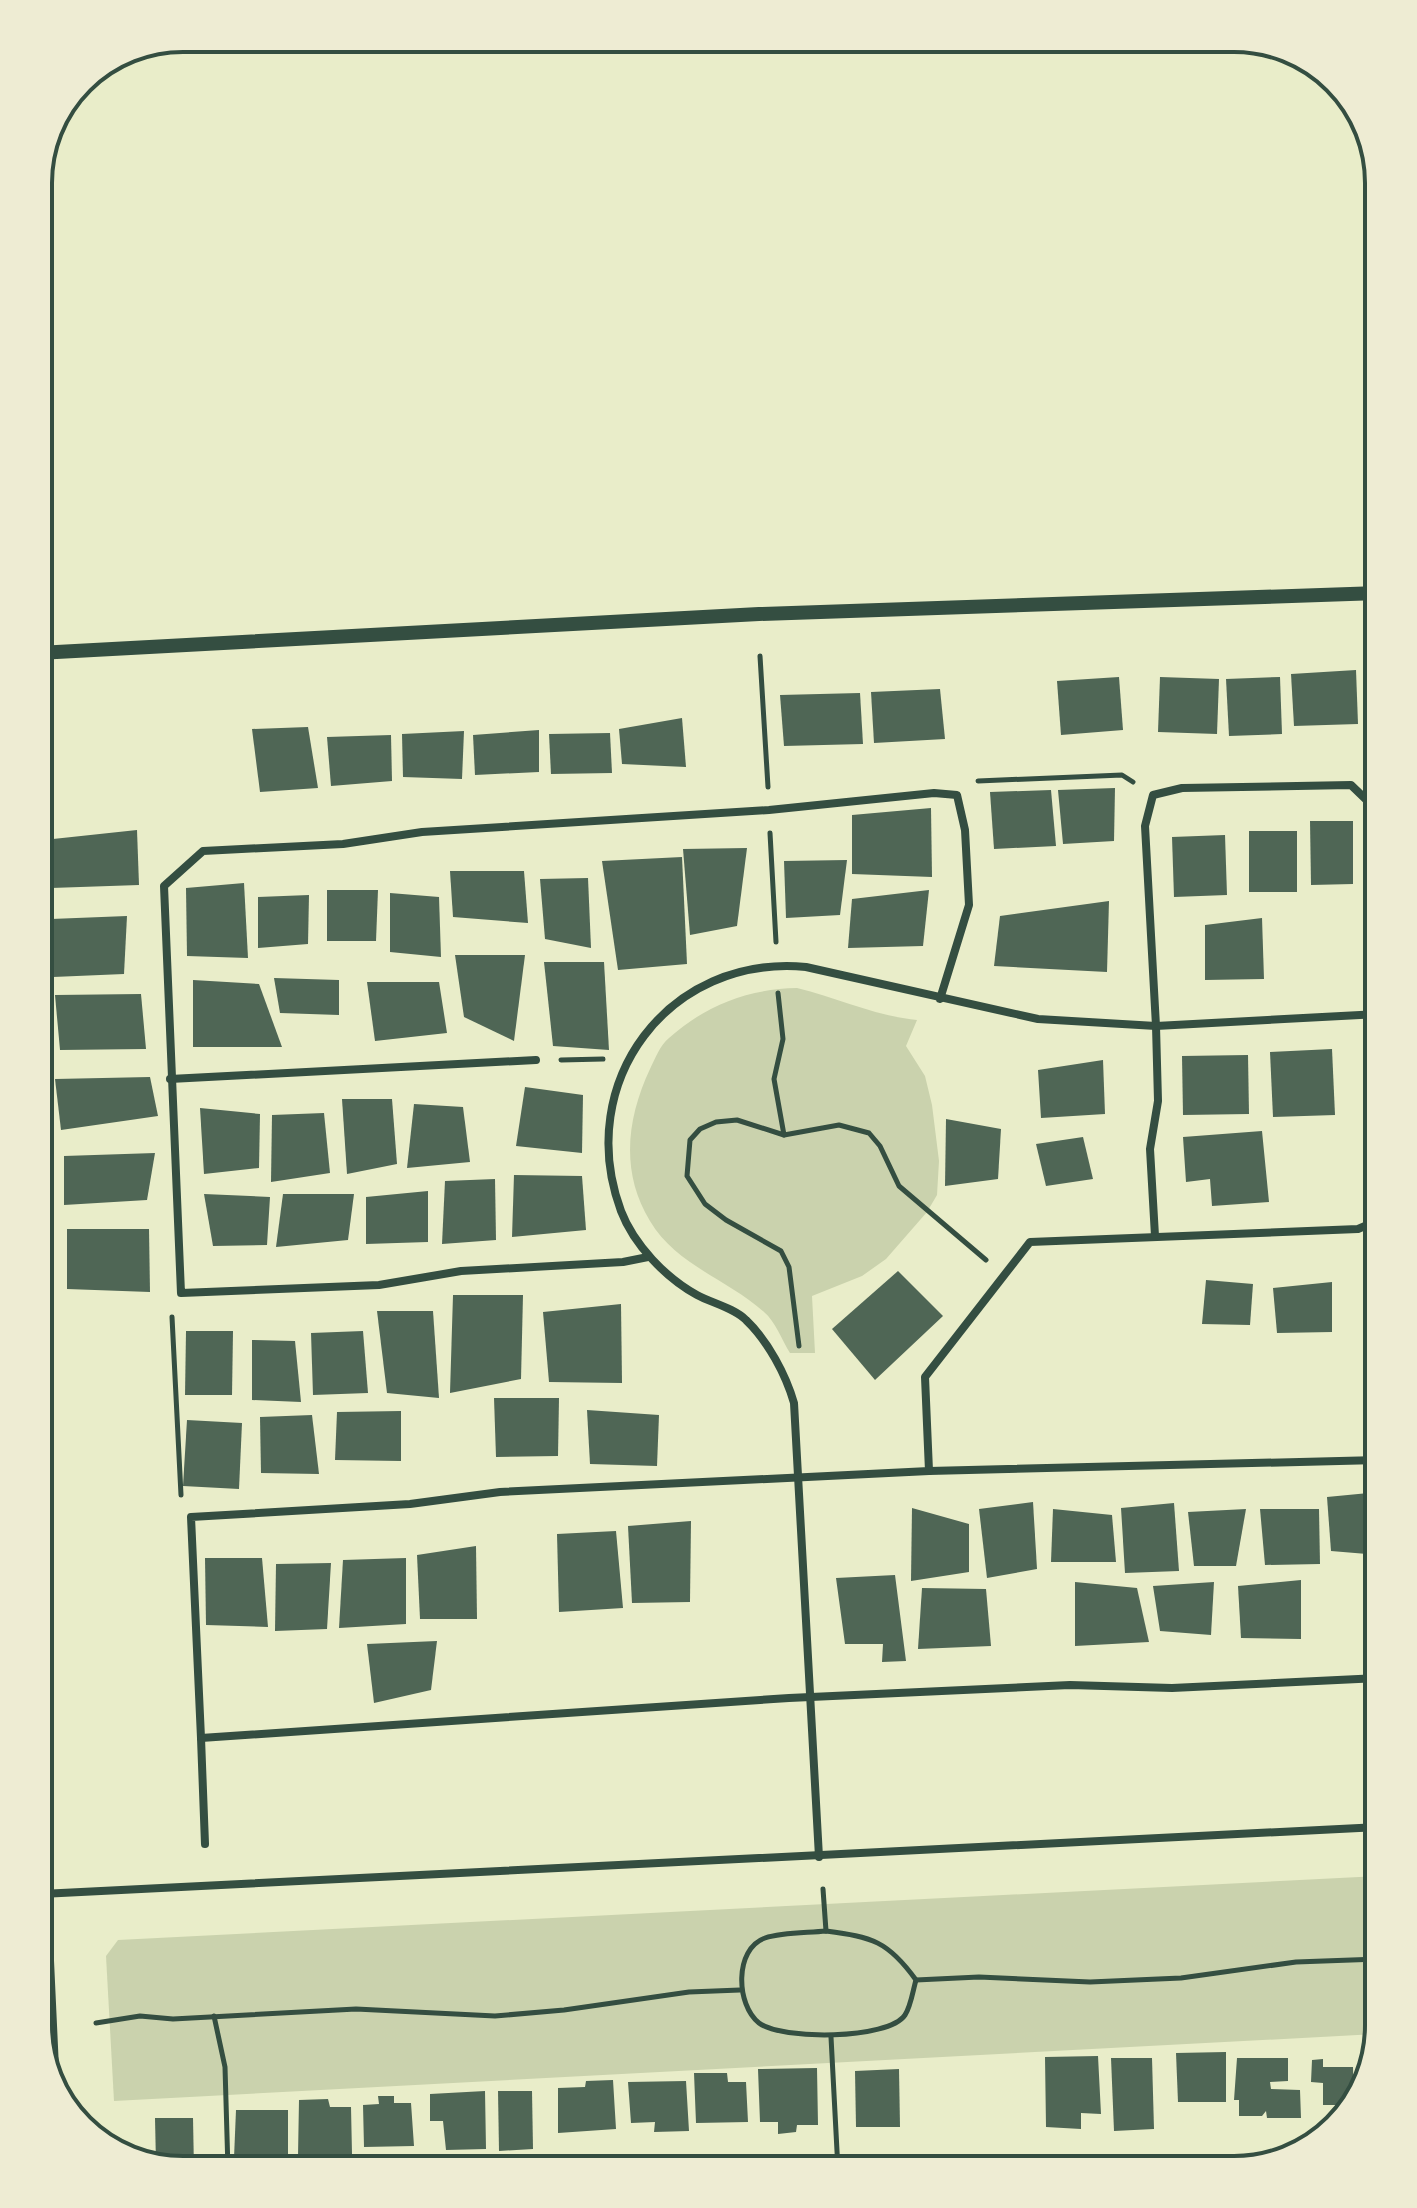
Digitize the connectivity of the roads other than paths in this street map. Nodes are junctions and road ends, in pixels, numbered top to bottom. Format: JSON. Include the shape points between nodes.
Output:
{"nodes":[{"id":1,"x":1365,"y":593,"type":"edge"},
{"id":2,"x":52,"y":652,"type":"edge"},
{"id":3,"x":1365,"y":798,"type":"edge"},
{"id":4,"x":940,"y":999,"type":"junction"},
{"id":5,"x":1365,"y":1015,"type":"edge"},
{"id":6,"x":1156,"y":1026,"type":"junction"},
{"id":7,"x":536,"y":1060,"type":"road end"},
{"id":8,"x":170,"y":1079,"type":"junction"},
{"id":9,"x":1365,"y":1226,"type":"edge"},
{"id":10,"x":1155,"y":1236,"type":"junction"},
{"id":11,"x":648,"y":1257,"type":"junction"},
{"id":12,"x":1365,"y":1460,"type":"edge"},
{"id":13,"x":929,"y":1471,"type":"junction"},
{"id":14,"x":799,"y":1477,"type":"junction"},
{"id":15,"x":1365,"y":1679,"type":"edge"},
{"id":16,"x":812,"y":1698,"type":"junction"},
{"id":17,"x":201,"y":1738,"type":"junction"},
{"id":18,"x":1365,"y":1828,"type":"edge"},
{"id":19,"x":205,"y":1844,"type":"dead end"},
{"id":20,"x":819,"y":1857,"type":"junction"},
{"id":21,"x":52,"y":1893,"type":"edge"}],
"edges":[{"from":1,"to":2,"type":"street","via":[[759,614]]},
{"from":3,"to":6,"type":"street","via":[[1351,785],[1182,788],[1153,795],[1145,826]]},
{"from":4,"to":6,"type":"street","via":[[1038,1019]]},
{"from":4,"to":8,"type":"street","via":[[969,905],[965,830],[957,795],[203,851],[164,886]]},
{"from":4,"to":11,"type":"street","via":[[777,964],[732,972],[701,985],[643,1034],[627,1062],[606,1139],[622,1213]]},
{"from":5,"to":6,"type":"street"},
{"from":6,"to":10,"type":"street","via":[[1158,1101],[1150,1149]]},
{"from":7,"to":8,"type":"street"},
{"from":8,"to":11,"type":"street","via":[[181,1293],[379,1285],[461,1271]]},
{"from":9,"to":10,"type":"street"},
{"from":10,"to":13,"type":"street","via":[[1030,1242],[925,1377]]},
{"from":11,"to":14,"type":"street","via":[[694,1293],[745,1319],[787,1377]]},
{"from":12,"to":13,"type":"street"},
{"from":13,"to":14,"type":"street"},
{"from":14,"to":16,"type":"street"},
{"from":14,"to":17,"type":"street","via":[[500,1492],[410,1504],[191,1517]]},
{"from":15,"to":16,"type":"street"},
{"from":16,"to":17,"type":"street"},
{"from":16,"to":20,"type":"street"},
{"from":17,"to":19,"type":"street"},
{"from":18,"to":20,"type":"street"},
{"from":20,"to":21,"type":"street"}]}
